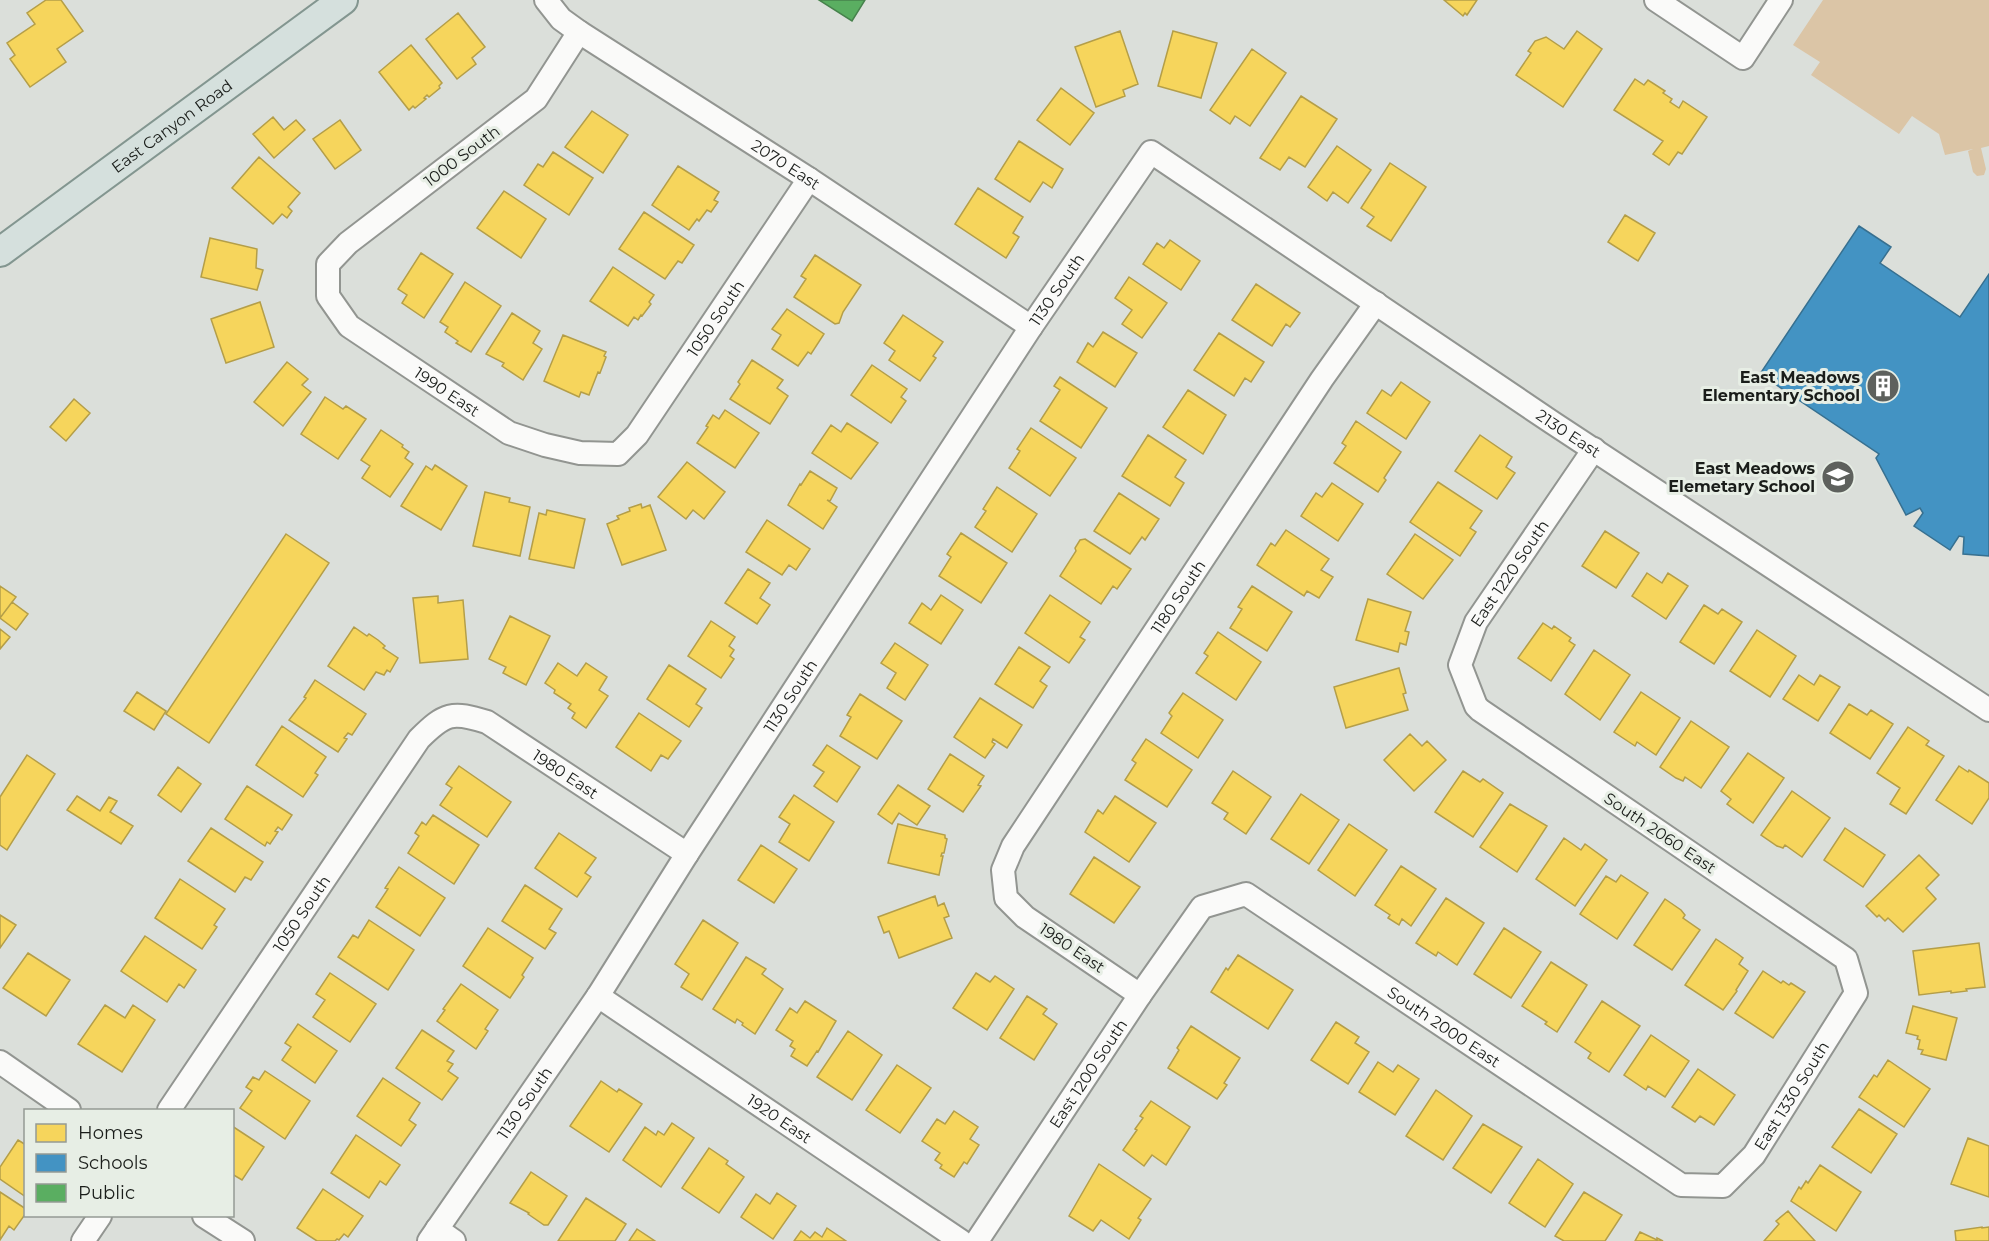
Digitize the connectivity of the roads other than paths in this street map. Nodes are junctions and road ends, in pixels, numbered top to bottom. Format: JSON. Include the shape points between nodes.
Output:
{"nodes":[{"id":1,"x":343,"y":0,"type":"edge"},
{"id":2,"x":546,"y":0,"type":"edge"},
{"id":3,"x":1656,"y":0,"type":"edge"},
{"id":4,"x":1781,"y":0,"type":"edge"},
{"id":5,"x":579,"y":32,"type":"junction"},
{"id":6,"x":1151,"y":152,"type":"joint"},
{"id":7,"x":809,"y":179,"type":"junction"},
{"id":8,"x":0,"y":252,"type":"edge"},
{"id":9,"x":328,"y":264,"type":"joint"},
{"id":10,"x":1376,"y":303,"type":"junction"},
{"id":11,"x":1031,"y":327,"type":"junction"},
{"id":12,"x":1594,"y":449,"type":"junction"},
{"id":13,"x":618,"y":454,"type":"joint"},
{"id":14,"x":1476,"y":706,"type":"joint"},
{"id":15,"x":1989,"y":710,"type":"edge"},
{"id":16,"x":438,"y":720,"type":"joint"},
{"id":17,"x":687,"y":854,"type":"junction"},
{"id":18,"x":1006,"y":898,"type":"joint"},
{"id":19,"x":1202,"y":906,"type":"joint"},
{"id":20,"x":1846,"y":959,"type":"joint"},
{"id":21,"x":1140,"y":994,"type":"junction"},
{"id":22,"x":598,"y":996,"type":"junction"},
{"id":23,"x":0,"y":1062,"type":"edge"},
{"id":24,"x":68,"y":1109,"type":"edge"},
{"id":25,"x":170,"y":1109,"type":"edge"},
{"id":26,"x":1681,"y":1185,"type":"joint"},
{"id":27,"x":99,"y":1217,"type":"edge"},
{"id":28,"x":207,"y":1217,"type":"edge"},
{"id":29,"x":440,"y":1237,"type":"edge"},
{"id":30,"x":83,"y":1241,"type":"edge"},
{"id":31,"x":243,"y":1241,"type":"edge"},
{"id":32,"x":961,"y":1241,"type":"edge"},
{"id":33,"x":977,"y":1241,"type":"edge"}],
"edges":[{"from":1,"to":8,"type":"main road","name":"East Canyon Road"},
{"from":2,"to":5,"type":"street","name":"2070 East","via":[[561,19]]},
{"from":3,"to":4,"type":"street","via":[[1743,58]]},
{"from":5,"to":7,"type":"street","name":"2070 East"},
{"from":5,"to":9,"type":"street","name":"1000 South","via":[[536,99],[348,243]]},
{"from":6,"to":10,"type":"street","name":"2130 East"},
{"from":6,"to":11,"type":"street","name":"1130 South"},
{"from":7,"to":11,"type":"street","name":"2070 East"},
{"from":7,"to":13,"type":"street","name":"1050 South","via":[[637,435]]},
{"from":9,"to":13,"type":"street","name":"1990 East","via":[[328,296],[349,326],[509,433],[580,453]]},
{"from":10,"to":12,"type":"street","name":"2130 East"},
{"from":10,"to":18,"type":"street","name":"1180 South","via":[[1013,846],[1003,870]]},
{"from":11,"to":17,"type":"street","name":"1130 South"},
{"from":12,"to":14,"type":"street","name":"East 1220 South","via":[[1476,622],[1460,665]]},
{"from":12,"to":15,"type":"street","name":"2130 East"},
{"from":14,"to":20,"type":"street","name":"South 2060 East"},
{"from":16,"to":17,"type":"street","name":"1980 East","via":[[461,714],[487,722]]},
{"from":16,"to":25,"type":"street","name":"1050 South","via":[[419,739]]},
{"from":17,"to":22,"type":"street","name":"1130 South"},
{"from":18,"to":21,"type":"street","name":"1980 East","via":[[1025,917]]},
{"from":19,"to":21,"type":"street","name":"East 1200 South"},
{"from":19,"to":26,"type":"street","name":"South 2000 East","via":[[1246,894]]},
{"from":20,"to":26,"type":"street","name":"East 1330 South","via":[[1856,993],[1754,1155],[1723,1186]]},
{"from":21,"to":33,"type":"street","name":"East 1200 South"},
{"from":22,"to":29,"type":"street","name":"1130 South"},
{"from":22,"to":32,"type":"street","name":"1920 East"},
{"from":23,"to":24,"type":"street"},
{"from":27,"to":30,"type":"street"},
{"from":28,"to":31,"type":"street"}]}
